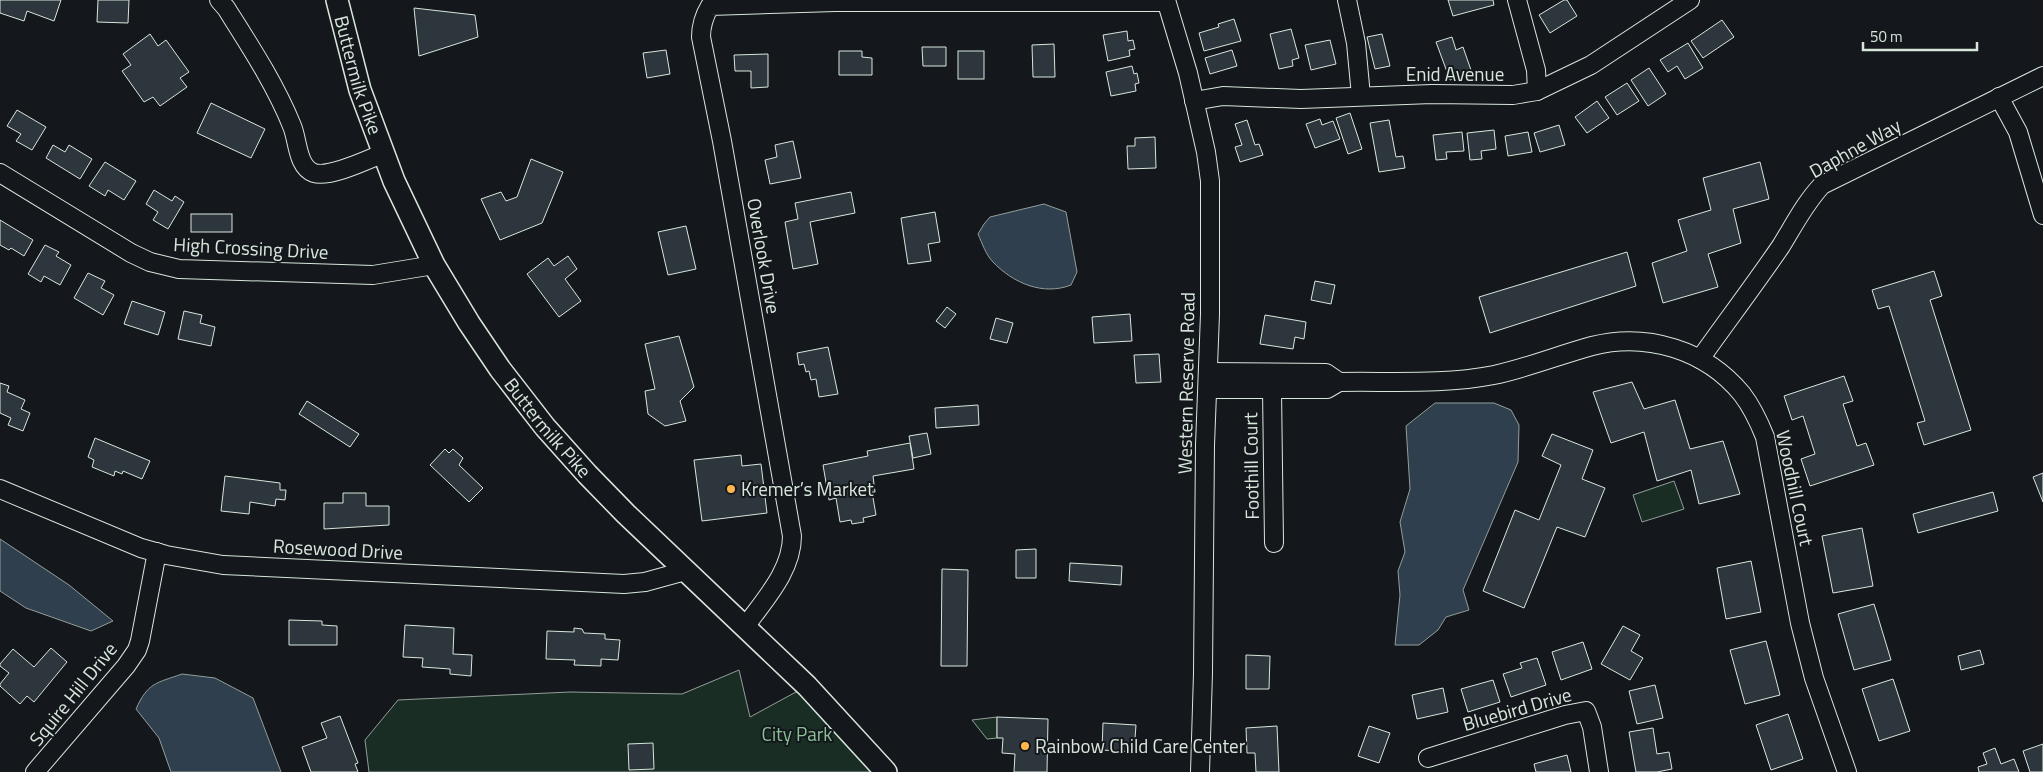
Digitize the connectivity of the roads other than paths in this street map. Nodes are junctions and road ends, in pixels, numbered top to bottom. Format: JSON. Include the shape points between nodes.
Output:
{"nodes":[{"id":1,"x":219,"y":0,"type":"edge"},
{"id":2,"x":337,"y":0,"type":"edge"},
{"id":3,"x":1347,"y":0,"type":"edge"},
{"id":4,"x":1517,"y":0,"type":"edge"},
{"id":5,"x":1690,"y":0,"type":"edge"},
{"id":6,"x":1166,"y":1,"type":"edge"},
{"id":7,"x":2043,"y":76,"type":"edge"},
{"id":8,"x":1536,"y":91,"type":"junction"},
{"id":9,"x":1361,"y":96,"type":"junction"},
{"id":10,"x":1999,"y":97,"type":"junction"},
{"id":11,"x":1194,"y":101,"type":"junction"},
{"id":12,"x":384,"y":153,"type":"junction"},
{"id":13,"x":0,"y":173,"type":"edge"},
{"id":14,"x":2043,"y":215,"type":"edge"},
{"id":15,"x":434,"y":265,"type":"junction"},
{"id":16,"x":1700,"y":359,"type":"junction"},
{"id":17,"x":1208,"y":380,"type":"junction"},
{"id":18,"x":1339,"y":382,"type":"junction"},
{"id":19,"x":1272,"y":389,"type":"junction"},
{"id":20,"x":0,"y":489,"type":"edge"},
{"id":21,"x":1274,"y":543,"type":"dead end"},
{"id":22,"x":157,"y":552,"type":"junction"},
{"id":23,"x":685,"y":571,"type":"junction"},
{"id":24,"x":745,"y":627,"type":"junction"},
{"id":25,"x":1428,"y":758,"type":"dead end"},
{"id":26,"x":35,"y":772,"type":"edge"},
{"id":27,"x":886,"y":772,"type":"edge"},
{"id":28,"x":1200,"y":772,"type":"edge"},
{"id":29,"x":1600,"y":772,"type":"edge"},
{"id":30,"x":1847,"y":772,"type":"edge"}],
"edges":[{"from":1,"to":12,"type":"street","via":[[266,73],[293,127],[302,162],[314,172],[324,173]]},
{"from":2,"to":12,"type":"main road","name":"Buttermilk Pike","via":[[360,90]]},
{"from":3,"to":9,"type":"street","via":[[1356,43]]},
{"from":4,"to":8,"type":"street","via":[[1536,70]]},
{"from":5,"to":8,"type":"street","name":"Enid Avenue","via":[[1590,65]]},
{"from":6,"to":11,"type":"street","name":"Western Reserve Road"},
{"from":6,"to":24,"type":"street","name":"Overlook Drive","via":[[835,2],[710,6],[701,36],[792,536],[790,555],[778,580]]},
{"from":7,"to":10,"type":"street","name":"Daphne Way"},
{"from":8,"to":9,"type":"street","name":"Enid Avenue","via":[[1513,95]]},
{"from":9,"to":11,"type":"street","name":"Enid Avenue","via":[[1301,99],[1223,96]]},
{"from":10,"to":14,"type":"street","via":[[2018,132]]},
{"from":10,"to":16,"type":"street","name":"Daphne Way","via":[[1822,186],[1810,198]]},
{"from":11,"to":17,"type":"street","name":"Western Reserve Road","via":[[1210,181]]},
{"from":12,"to":15,"type":"main road","name":"Buttermilk Pike"},
{"from":13,"to":15,"type":"street","name":"High Crossing Drive","via":[[132,253],[150,262],[179,269],[373,275]]},
{"from":15,"to":23,"type":"main road","name":"Buttermilk Pike","via":[[500,369],[545,427],[587,474]]},
{"from":16,"to":18,"type":"street","name":"Woodhill Court","via":[[1666,345],[1631,340],[1594,346],[1470,379]]},
{"from":16,"to":30,"type":"street","name":"Woodhill Court","via":[[1742,395],[1766,437],[1800,623],[1814,678]]},
{"from":17,"to":18,"type":"street","name":"Woodhill Court","via":[[1326,373]]},
{"from":17,"to":19,"type":"street","name":"Woodhill Court"},
{"from":17,"to":28,"type":"street","name":"Western Reserve Road"},
{"from":18,"to":19,"type":"street","name":"Woodhill Court","via":[[1327,389]]},
{"from":19,"to":21,"type":"street","name":"Foothill Court"},
{"from":20,"to":22,"type":"street","name":"Rosewood Drive"},
{"from":22,"to":23,"type":"street","name":"Rosewood Drive","via":[[223,565],[624,584]]},
{"from":22,"to":26,"type":"street","name":"Squire Hill Drive","via":[[137,650]]},
{"from":23,"to":24,"type":"main road","name":"Buttermilk Pike"},
{"from":24,"to":27,"type":"main road","name":"Buttermilk Pike","via":[[807,686]]},
{"from":25,"to":29,"type":"street","name":"Bluebird Drive","via":[[1586,711]]}]}
